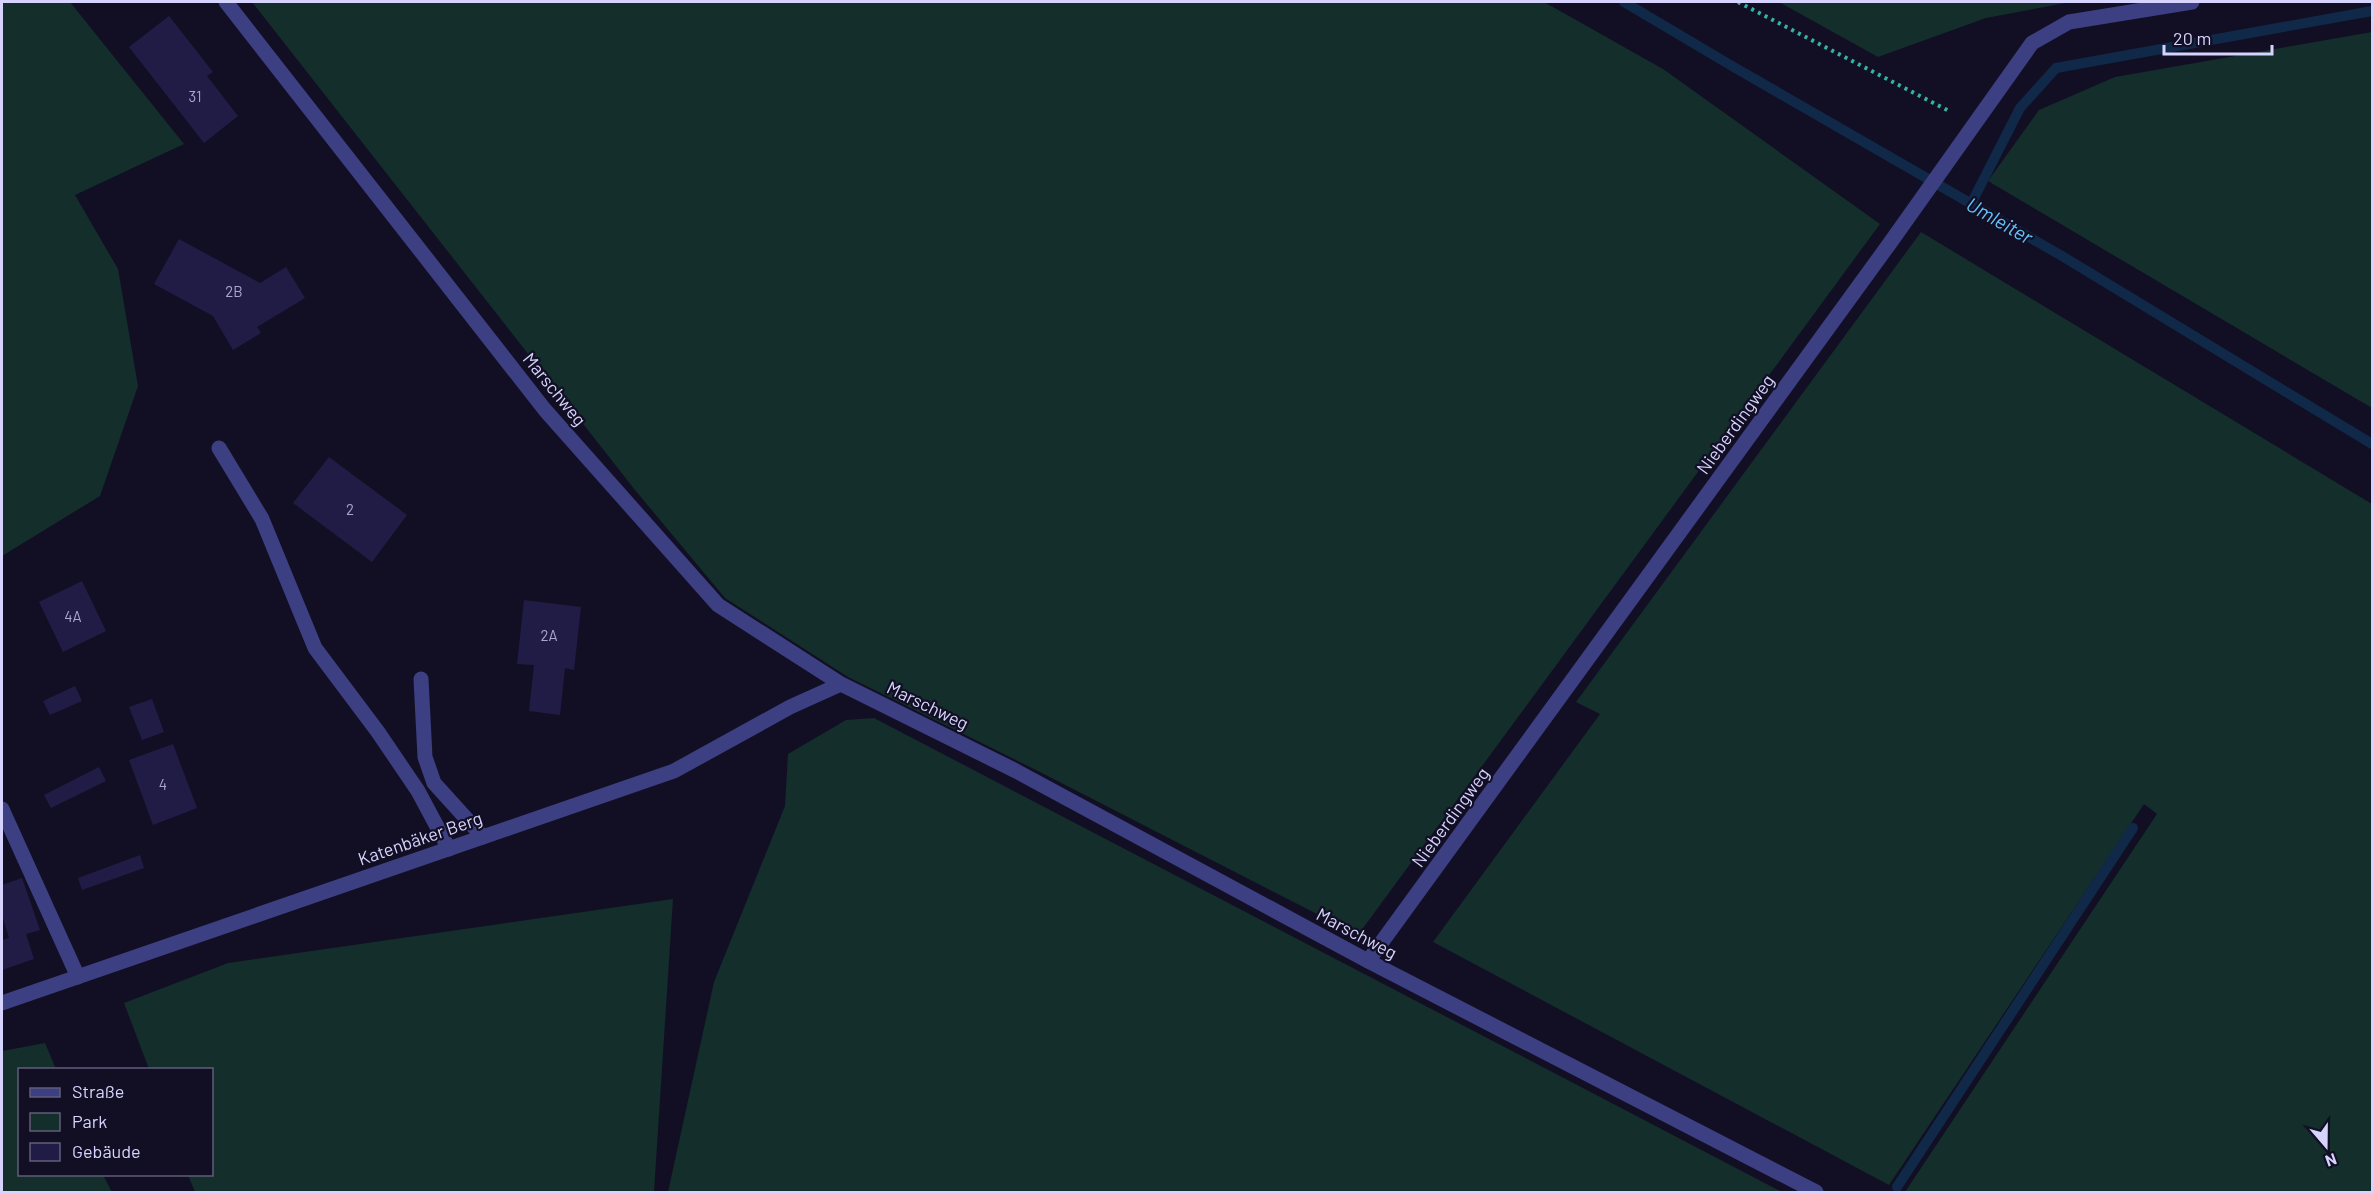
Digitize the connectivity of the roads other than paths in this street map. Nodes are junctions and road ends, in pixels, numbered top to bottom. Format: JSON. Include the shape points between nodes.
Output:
{"nodes":[{"id":1,"x":226,"y":2,"type":"edge"},
{"id":2,"x":2192,"y":2,"type":"edge"},
{"id":3,"x":219,"y":448,"type":"dead end"},
{"id":4,"x":422,"y":679,"type":"dead end"},
{"id":5,"x":841,"y":684,"type":"junction"},
{"id":6,"x":2,"y":809,"type":"edge"},
{"id":7,"x":483,"y":837,"type":"junction"},
{"id":8,"x":449,"y":849,"type":"junction"},
{"id":9,"x":1368,"y":962,"type":"junction"},
{"id":10,"x":78,"y":977,"type":"junction"},
{"id":11,"x":2,"y":1003,"type":"edge"},
{"id":12,"x":1816,"y":1192,"type":"edge"}],
"edges":[{"from":1,"to":5,"type":"street","name":"Marschweg","via":[[544,410],[718,605]]},
{"from":2,"to":9,"type":"street","name":"Nieberdingweg","via":[[2069,22],[2032,43]]},
{"from":3,"to":8,"type":"street","via":[[262,519],[315,648],[418,791]]},
{"from":4,"to":7,"type":"street","via":[[425,757],[434,783]]},
{"from":5,"to":7,"type":"street","name":"Katenbäker Berg","via":[[790,707],[674,771]]},
{"from":5,"to":9,"type":"street","name":"Marschweg","via":[[1016,771]]},
{"from":6,"to":10,"type":"street"},
{"from":7,"to":8,"type":"street","name":"Katenbäker Berg"},
{"from":8,"to":10,"type":"street","name":"Katenbäker Berg"},
{"from":9,"to":12,"type":"street","name":"Marschweg"},
{"from":10,"to":11,"type":"street","name":"Katenbäker Berg"}]}
